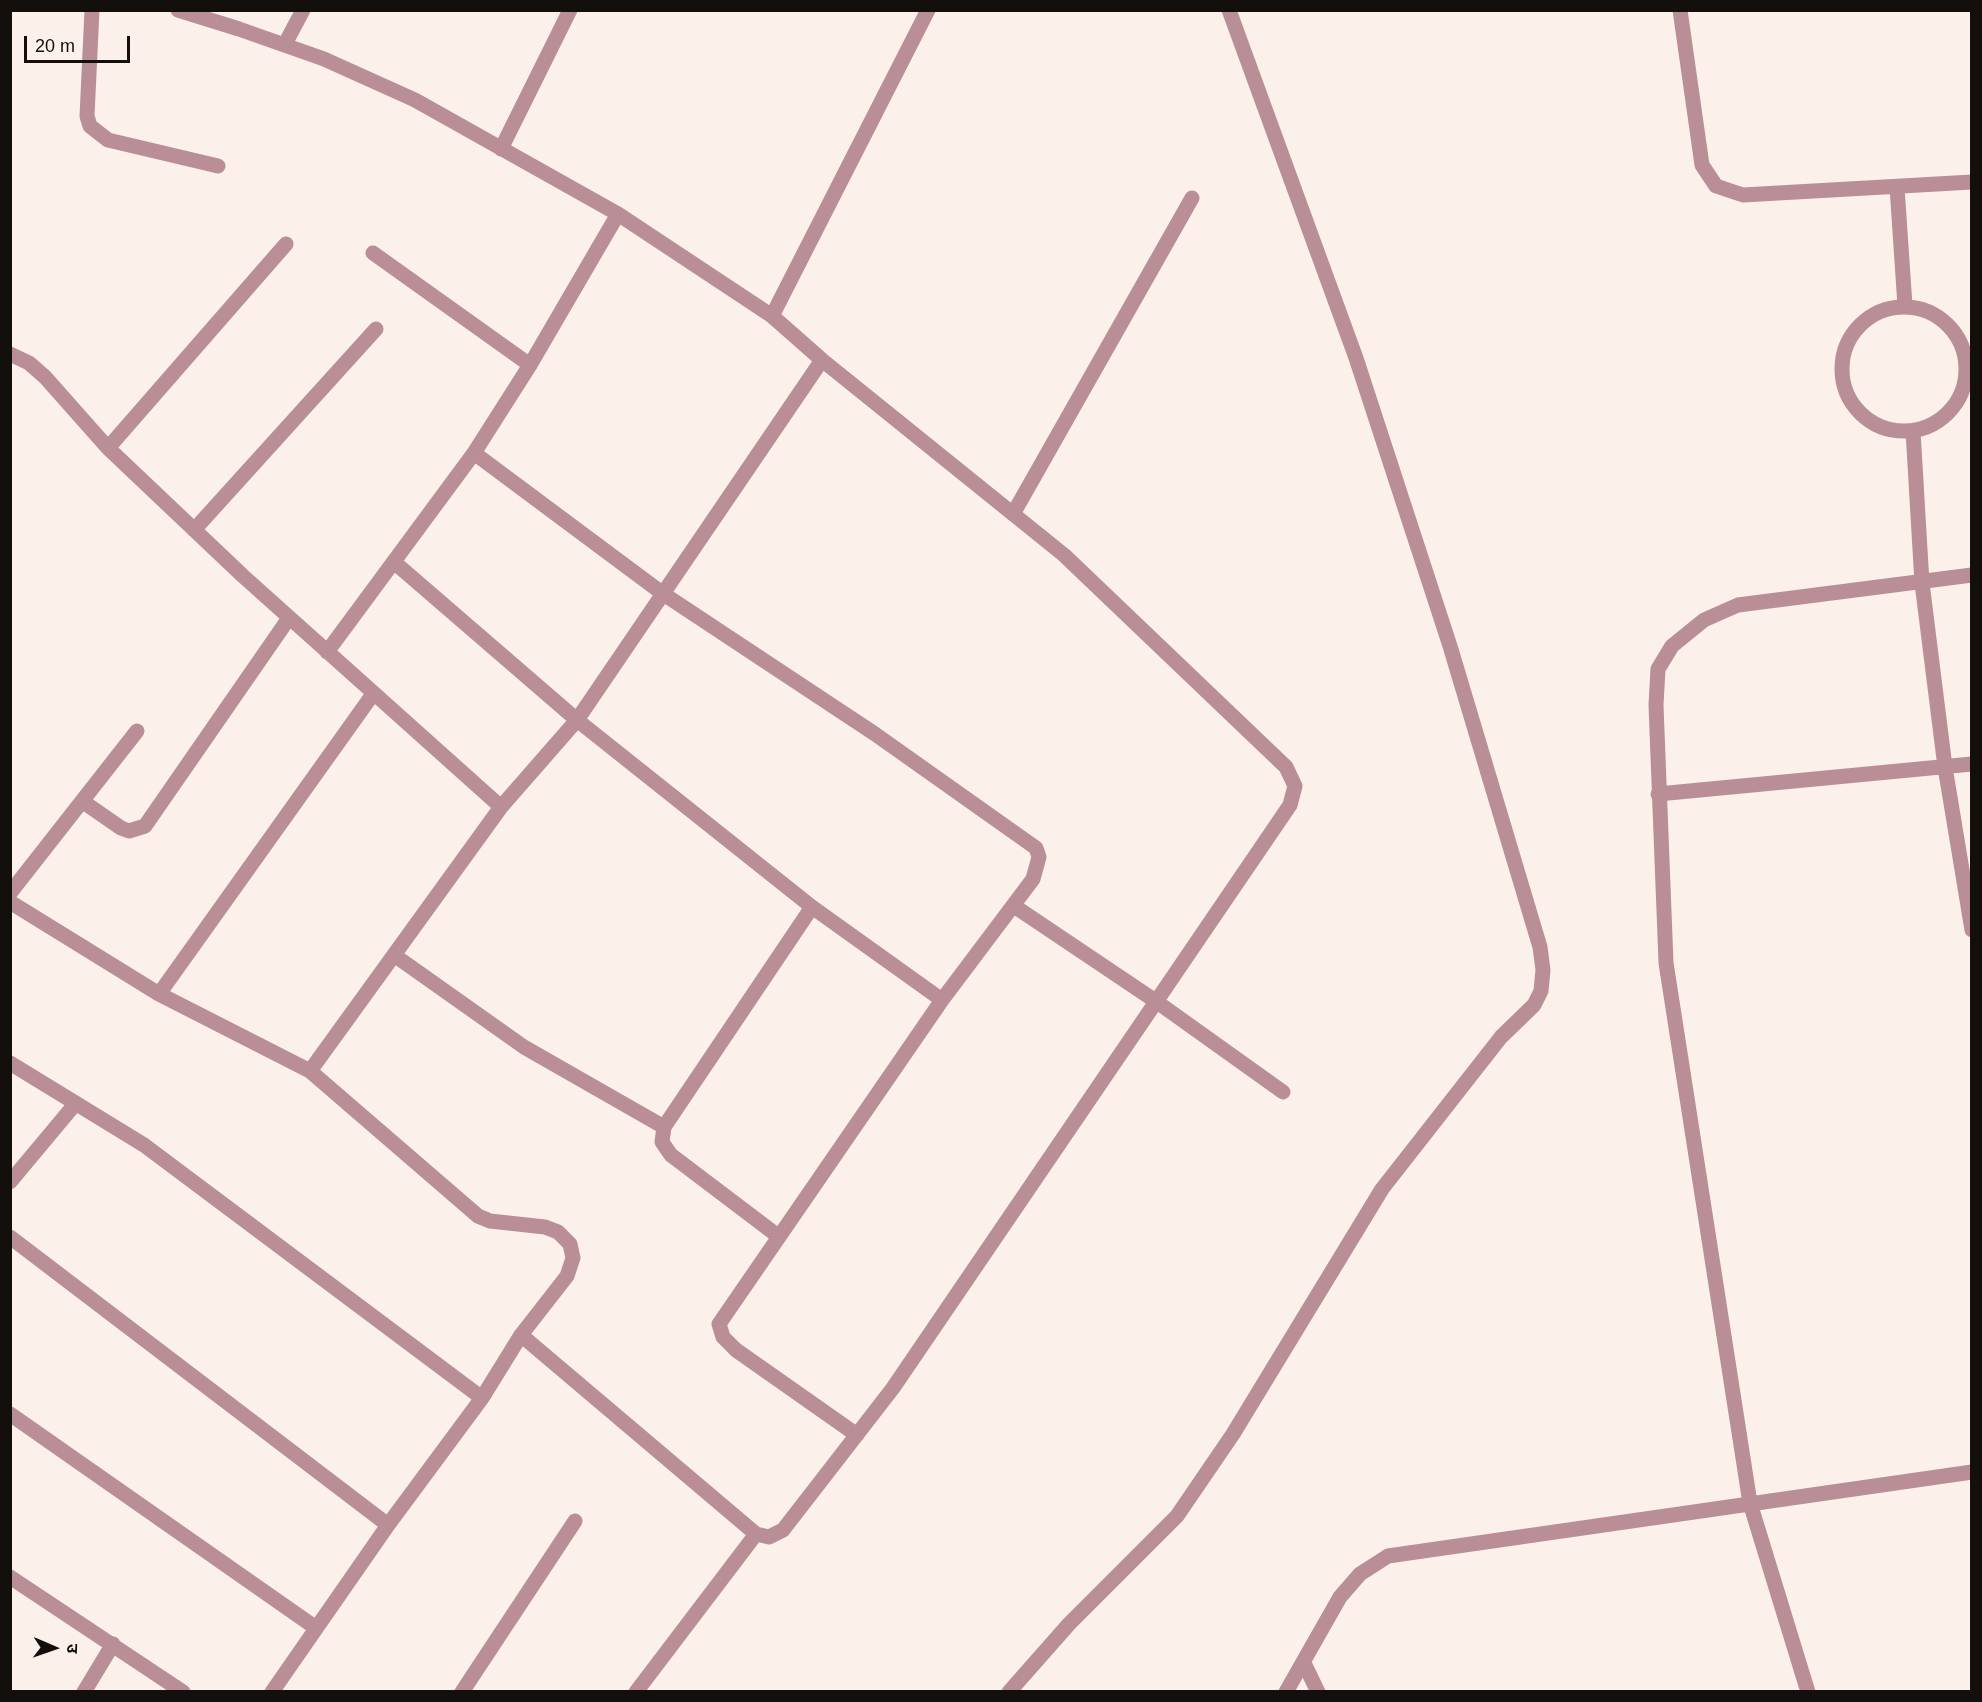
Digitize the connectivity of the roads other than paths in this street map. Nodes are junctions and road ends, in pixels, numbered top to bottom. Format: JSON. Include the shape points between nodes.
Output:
{"nodes":[{"id":1,"x":92,"y":10,"type":"edge"},
{"id":2,"x":177,"y":10,"type":"edge"},
{"id":3,"x":303,"y":10,"type":"edge"},
{"id":4,"x":570,"y":10,"type":"edge"},
{"id":5,"x":928,"y":10,"type":"edge"},
{"id":6,"x":1229,"y":10,"type":"edge"},
{"id":7,"x":1680,"y":10,"type":"edge"},
{"id":8,"x":285,"y":44,"type":"junction"},
{"id":9,"x":501,"y":150,"type":"junction"},
{"id":10,"x":218,"y":166,"type":"dead end"},
{"id":11,"x":1971,"y":182,"type":"edge"},
{"id":12,"x":1898,"y":187,"type":"junction"},
{"id":13,"x":1192,"y":198,"type":"dead end"},
{"id":14,"x":618,"y":214,"type":"junction"},
{"id":15,"x":286,"y":244,"type":"dead end"},
{"id":16,"x":373,"y":253,"type":"dead end"},
{"id":17,"x":1905,"y":306,"type":"junction"},
{"id":18,"x":772,"y":316,"type":"junction"},
{"id":19,"x":376,"y":330,"type":"dead end"},
{"id":20,"x":10,"y":354,"type":"edge"},
{"id":21,"x":822,"y":360,"type":"junction"},
{"id":22,"x":530,"y":365,"type":"junction"},
{"id":23,"x":1969,"y":369,"type":"edge"},
{"id":24,"x":1913,"y":431,"type":"junction"},
{"id":25,"x":108,"y":448,"type":"junction"},
{"id":26,"x":474,"y":453,"type":"junction"},
{"id":27,"x":1013,"y":514,"type":"junction"},
{"id":28,"x":194,"y":530,"type":"junction"},
{"id":29,"x":394,"y":562,"type":"junction"},
{"id":30,"x":1971,"y":575,"type":"edge"},
{"id":31,"x":1922,"y":583,"type":"junction"},
{"id":32,"x":662,"y":593,"type":"junction"},
{"id":33,"x":289,"y":618,"type":"junction"},
{"id":34,"x":327,"y":652,"type":"junction"},
{"id":35,"x":373,"y":694,"type":"junction"},
{"id":36,"x":577,"y":720,"type":"junction"},
{"id":37,"x":137,"y":731,"type":"dead end"},
{"id":38,"x":1971,"y":764,"type":"edge"},
{"id":39,"x":1945,"y":767,"type":"junction"},
{"id":40,"x":1658,"y":794,"type":"junction"},
{"id":41,"x":82,"y":801,"type":"junction"},
{"id":42,"x":501,"y":807,"type":"junction"},
{"id":43,"x":10,"y":893,"type":"edge"},
{"id":44,"x":10,"y":902,"type":"edge"},
{"id":45,"x":1014,"y":906,"type":"junction"},
{"id":46,"x":812,"y":907,"type":"junction"},
{"id":47,"x":1971,"y":930,"type":"edge"},
{"id":48,"x":394,"y":955,"type":"junction"},
{"id":49,"x":159,"y":994,"type":"junction"},
{"id":50,"x":942,"y":1000,"type":"junction"},
{"id":51,"x":1157,"y":1002,"type":"junction"},
{"id":52,"x":10,"y":1063,"type":"edge"},
{"id":53,"x":310,"y":1071,"type":"junction"},
{"id":54,"x":1283,"y":1092,"type":"dead end"},
{"id":55,"x":76,"y":1103,"type":"junction"},
{"id":56,"x":664,"y":1127,"type":"junction"},
{"id":57,"x":10,"y":1182,"type":"edge"},
{"id":58,"x":778,"y":1236,"type":"junction"},
{"id":59,"x":10,"y":1237,"type":"edge"},
{"id":60,"x":521,"y":1335,"type":"junction"},
{"id":61,"x":482,"y":1398,"type":"junction"},
{"id":62,"x":10,"y":1414,"type":"edge"},
{"id":63,"x":857,"y":1435,"type":"junction"},
{"id":64,"x":1971,"y":1472,"type":"edge"},
{"id":65,"x":1750,"y":1503,"type":"junction"},
{"id":66,"x":575,"y":1521,"type":"dead end"},
{"id":67,"x":388,"y":1525,"type":"junction"},
{"id":68,"x":756,"y":1534,"type":"junction"},
{"id":69,"x":10,"y":1577,"type":"edge"},
{"id":70,"x":316,"y":1628,"type":"junction"},
{"id":71,"x":113,"y":1644,"type":"junction"},
{"id":72,"x":1304,"y":1663,"type":"junction"},
{"id":73,"x":84,"y":1692,"type":"edge"},
{"id":74,"x":183,"y":1692,"type":"edge"},
{"id":75,"x":272,"y":1692,"type":"edge"},
{"id":76,"x":462,"y":1692,"type":"edge"},
{"id":77,"x":636,"y":1692,"type":"edge"},
{"id":78,"x":1010,"y":1692,"type":"edge"},
{"id":79,"x":1286,"y":1692,"type":"edge"},
{"id":80,"x":1318,"y":1692,"type":"edge"},
{"id":81,"x":1808,"y":1692,"type":"edge"}],
"edges":[{"from":1,"to":10,"type":"street","via":[[87,116],[90,126],[108,140]]},
{"from":2,"to":8,"type":"street"},
{"from":3,"to":8,"type":"street"},
{"from":4,"to":9,"type":"street"},
{"from":5,"to":18,"type":"street"},
{"from":6,"to":78,"type":"street","via":[[1356,358],[1450,646],[1540,947],[1541,991],[1534,1005],[1501,1037],[1382,1189],[1233,1434],[1177,1516],[1068,1624]]},
{"from":7,"to":12,"type":"street","via":[[1702,165],[1716,186],[1743,195]]},
{"from":8,"to":9,"type":"street","via":[[415,100]]},
{"from":9,"to":14,"type":"street"},
{"from":11,"to":12,"type":"street"},
{"from":12,"to":17,"type":"street"},
{"from":13,"to":27,"type":"street"},
{"from":14,"to":18,"type":"street"},
{"from":14,"to":22,"type":"street"},
{"from":15,"to":25,"type":"street"},
{"from":16,"to":22,"type":"street"},
{"from":17,"to":23,"type":"street","via":[[1924,310],[1948,326],[1964,350]]},
{"from":17,"to":24,"type":"street","via":[[1884,310],[1859,326],[1843,353],[1841,373],[1846,394],[1857,411],[1873,424],[1893,431]]},
{"from":18,"to":21,"type":"street"},
{"from":19,"to":28,"type":"street"},
{"from":20,"to":25,"type":"street","via":[[45,377]]},
{"from":21,"to":27,"type":"street"},
{"from":21,"to":32,"type":"street"},
{"from":22,"to":26,"type":"street"},
{"from":23,"to":24,"type":"street","via":[[1957,403],[1945,417]]},
{"from":24,"to":31,"type":"street"},
{"from":25,"to":28,"type":"street"},
{"from":26,"to":29,"type":"street"},
{"from":26,"to":32,"type":"street"},
{"from":27,"to":51,"type":"street","via":[[1064,555],[1286,767],[1295,786],[1290,805]]},
{"from":28,"to":33,"type":"street"},
{"from":29,"to":34,"type":"street"},
{"from":29,"to":36,"type":"street"},
{"from":30,"to":31,"type":"street"},
{"from":31,"to":39,"type":"street"},
{"from":31,"to":40,"type":"street","via":[[1738,605],[1704,620],[1672,646],[1658,669]]},
{"from":32,"to":36,"type":"street"},
{"from":32,"to":45,"type":"street","via":[[1036,848],[1037,868]]},
{"from":33,"to":34,"type":"street"},
{"from":33,"to":41,"type":"street","via":[[145,826],[129,831],[121,828]]},
{"from":34,"to":35,"type":"street"},
{"from":35,"to":42,"type":"street"},
{"from":35,"to":49,"type":"street"},
{"from":36,"to":42,"type":"street"},
{"from":36,"to":46,"type":"street"},
{"from":37,"to":41,"type":"street"},
{"from":38,"to":39,"type":"street"},
{"from":39,"to":40,"type":"street"},
{"from":39,"to":47,"type":"street"},
{"from":40,"to":65,"type":"street","via":[[1666,963]]},
{"from":41,"to":43,"type":"street"},
{"from":42,"to":48,"type":"street"},
{"from":44,"to":49,"type":"street"},
{"from":45,"to":50,"type":"street"},
{"from":45,"to":51,"type":"street"},
{"from":46,"to":50,"type":"street"},
{"from":46,"to":56,"type":"street"},
{"from":48,"to":53,"type":"street"},
{"from":48,"to":56,"type":"street","via":[[524,1047]]},
{"from":49,"to":53,"type":"street"},
{"from":50,"to":58,"type":"street"},
{"from":51,"to":54,"type":"street"},
{"from":51,"to":63,"type":"street"},
{"from":52,"to":55,"type":"street"},
{"from":53,"to":60,"type":"street","via":[[478,1216],[545,1227],[558,1232],[570,1244],[573,1258],[567,1276]]},
{"from":55,"to":57,"type":"street"},
{"from":55,"to":61,"type":"street","via":[[144,1145]]},
{"from":56,"to":58,"type":"street","via":[[662,1142],[671,1155]]},
{"from":58,"to":63,"type":"street","via":[[725,1311],[719,1324],[723,1336],[736,1350]]},
{"from":59,"to":67,"type":"street"},
{"from":60,"to":61,"type":"street"},
{"from":60,"to":68,"type":"street"},
{"from":61,"to":67,"type":"street"},
{"from":62,"to":70,"type":"street"},
{"from":63,"to":68,"type":"street","via":[[783,1530],[769,1537]]},
{"from":64,"to":65,"type":"street"},
{"from":65,"to":72,"type":"street","via":[[1388,1556],[1360,1574],[1340,1597]]},
{"from":65,"to":81,"type":"street"},
{"from":66,"to":76,"type":"street"},
{"from":67,"to":70,"type":"street"},
{"from":68,"to":77,"type":"street"},
{"from":69,"to":71,"type":"street"},
{"from":70,"to":75,"type":"street"},
{"from":71,"to":73,"type":"street"},
{"from":71,"to":74,"type":"street"},
{"from":72,"to":79,"type":"street"},
{"from":72,"to":80,"type":"street"}]}
